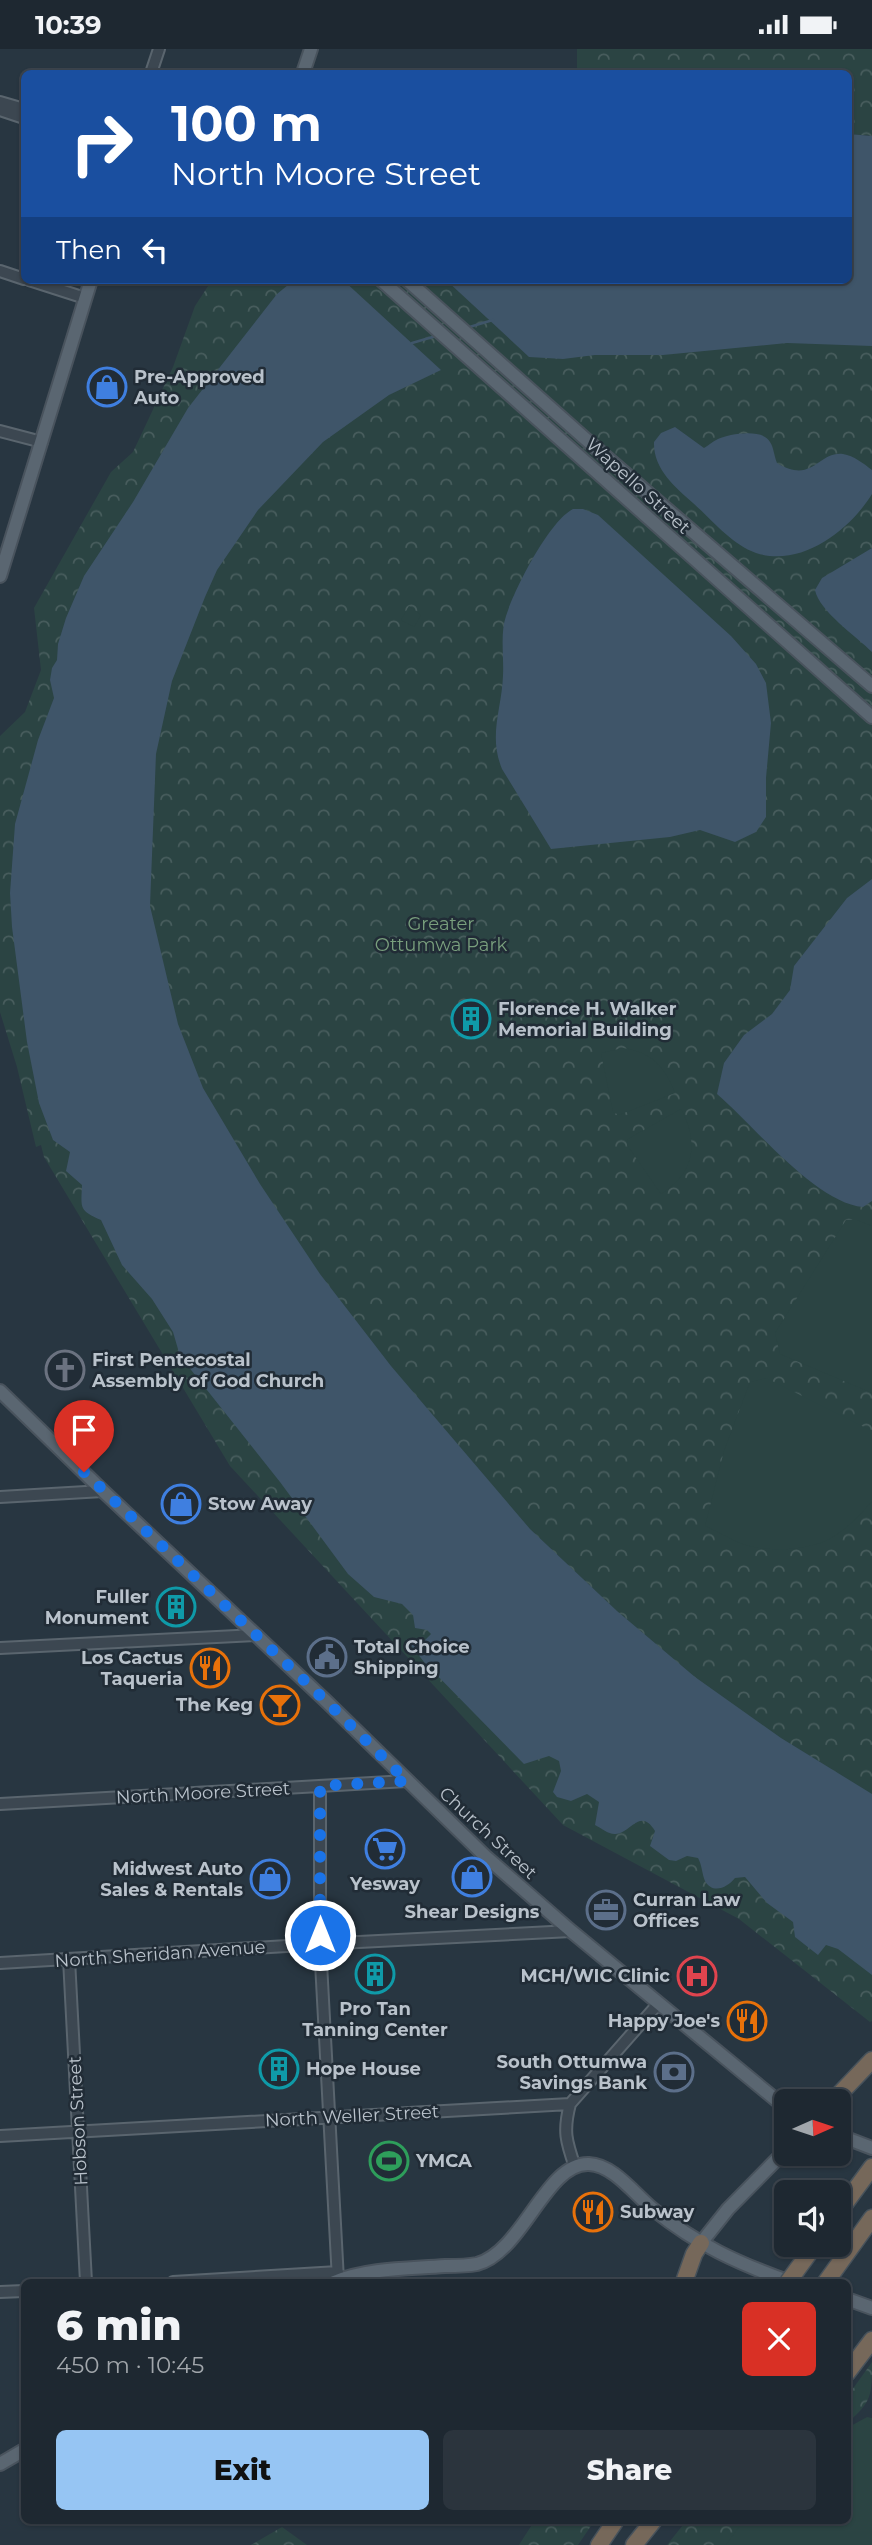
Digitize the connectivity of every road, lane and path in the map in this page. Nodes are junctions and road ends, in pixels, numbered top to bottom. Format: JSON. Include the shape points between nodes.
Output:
{"nodes":[{"id":1,"x":159,"y":49,"type":"edge"},
{"id":2,"x":311,"y":49,"type":"edge"},
{"id":3,"x":152,"y":70,"type":"edge"},
{"id":4,"x":306,"y":70,"type":"edge"},
{"id":5,"x":0,"y":102,"type":"edge"},
{"id":6,"x":21,"y":108,"type":"edge"},
{"id":7,"x":0,"y":110,"type":"edge"},
{"id":8,"x":21,"y":117,"type":"edge"},
{"id":9,"x":0,"y":271,"type":"edge"},
{"id":10,"x":21,"y":277,"type":"edge"},
{"id":11,"x":42,"y":284,"type":"edge"},
{"id":12,"x":90,"y":284,"type":"edge"},
{"id":13,"x":385,"y":284,"type":"edge"},
{"id":14,"x":412,"y":284,"type":"edge"},
{"id":15,"x":85,"y":298,"type":"junction"},
{"id":16,"x":0,"y":431,"type":"edge"},
{"id":17,"x":41,"y":442,"type":"junction"},
{"id":18,"x":0,"y":576,"type":"edge"},
{"id":19,"x":872,"y":687,"type":"edge"},
{"id":20,"x":872,"y":717,"type":"edge"},
{"id":21,"x":0,"y":1391,"type":"edge"},
{"id":22,"x":103,"y":1491,"type":"junction"},
{"id":23,"x":0,"y":1497,"type":"edge"},
{"id":24,"x":257,"y":1635,"type":"junction"},
{"id":25,"x":0,"y":1648,"type":"edge"},
{"id":26,"x":407,"y":1781,"type":"junction"},
{"id":27,"x":320,"y":1786,"type":"junction"},
{"id":28,"x":0,"y":1804,"type":"edge"},
{"id":29,"x":571,"y":1931,"type":"junction"},
{"id":30,"x":320,"y":1944,"type":"junction"},
{"id":31,"x":69,"y":1959,"type":"junction"},
{"id":32,"x":0,"y":1963,"type":"edge"},
{"id":33,"x":658,"y":2004,"type":"junction"},
{"id":34,"x":872,"y":2060,"type":"edge"},
{"id":35,"x":844,"y":2089,"type":"edge"},
{"id":36,"x":774,"y":2098,"type":"edge"},
{"id":37,"x":570,"y":2104,"type":"junction"},
{"id":38,"x":329,"y":2117,"type":"junction"},
{"id":39,"x":78,"y":2131,"type":"junction"},
{"id":40,"x":0,"y":2136,"type":"edge"},
{"id":41,"x":851,"y":2140,"type":"edge"},
{"id":42,"x":872,"y":2148,"type":"edge"},
{"id":43,"x":774,"y":2162,"type":"edge"},
{"id":44,"x":575,"y":2167,"type":"junction"},
{"id":45,"x":872,"y":2167,"type":"edge"},
{"id":46,"x":851,"y":2195,"type":"edge"},
{"id":47,"x":872,"y":2218,"type":"edge"},
{"id":48,"x":701,"y":2243,"type":"junction"},
{"id":49,"x":807,"y":2257,"type":"edge"},
{"id":50,"x":337,"y":2278,"type":"edge"},
{"id":51,"x":86,"y":2279,"type":"edge"},
{"id":52,"x":296,"y":2279,"type":"edge"},
{"id":53,"x":685,"y":2279,"type":"edge"},
{"id":54,"x":781,"y":2279,"type":"edge"},
{"id":55,"x":791,"y":2279,"type":"edge"},
{"id":56,"x":827,"y":2279,"type":"edge"},
{"id":57,"x":21,"y":2291,"type":"edge"},
{"id":58,"x":0,"y":2293,"type":"edge"},
{"id":59,"x":851,"y":2300,"type":"edge"},
{"id":60,"x":872,"y":2308,"type":"edge"},
{"id":61,"x":872,"y":2340,"type":"edge"},
{"id":62,"x":851,"y":2369,"type":"edge"},
{"id":63,"x":21,"y":2452,"type":"edge"},
{"id":64,"x":0,"y":2464,"type":"edge"},
{"id":65,"x":613,"y":2524,"type":"edge"},
{"id":66,"x":652,"y":2524,"type":"edge"},
{"id":67,"x":599,"y":2545,"type":"edge"},
{"id":68,"x":634,"y":2545,"type":"edge"}],
"edges":[{"from":1,"to":3,"type":"street"},
{"from":2,"to":4,"type":"main road"},
{"from":5,"to":6,"type":"street"},
{"from":7,"to":8,"type":"street"},
{"from":9,"to":10,"type":"street"},
{"from":11,"to":15,"type":"street"},
{"from":12,"to":15,"type":"main road"},
{"from":13,"to":20,"type":"main road","name":"Wapello Street"},
{"from":14,"to":19,"type":"main road","name":"Wapello Street"},
{"from":15,"to":17,"type":"main road"},
{"from":16,"to":17,"type":"street"},
{"from":17,"to":18,"type":"main road"},
{"from":21,"to":22,"type":"main road","name":"Church Street"},
{"from":22,"to":23,"type":"street"},
{"from":22,"to":24,"type":"main road","name":"Church Street"},
{"from":24,"to":25,"type":"street"},
{"from":24,"to":26,"type":"main road","name":"Church Street"},
{"from":26,"to":27,"type":"street","name":"North Moore Street"},
{"from":26,"to":29,"type":"main road","name":"Church Street"},
{"from":27,"to":28,"type":"street","name":"North Moore Street"},
{"from":27,"to":30,"type":"street"},
{"from":29,"to":30,"type":"street","name":"North Sheridan Avenue"},
{"from":29,"to":33,"type":"main road","name":"Church Street"},
{"from":30,"to":31,"type":"street","name":"North Sheridan Avenue"},
{"from":30,"to":38,"type":"street"},
{"from":31,"to":32,"type":"street","name":"North Sheridan Avenue"},
{"from":31,"to":39,"type":"street","name":"Hobson Street"},
{"from":33,"to":36,"type":"main road","name":"Church Street"},
{"from":33,"to":37,"type":"street"},
{"from":34,"to":35,"type":"highway"},
{"from":37,"to":38,"type":"street","name":"North Weller Street"},
{"from":37,"to":44,"type":"street","via":[[564,2125]]},
{"from":38,"to":39,"type":"street","name":"North Weller Street"},
{"from":38,"to":50,"type":"street"},
{"from":39,"to":40,"type":"street","name":"North Weller Street"},
{"from":39,"to":51,"type":"street","name":"Hobson Street"},
{"from":41,"to":42,"type":"main road"},
{"from":43,"to":48,"type":"main road"},
{"from":44,"to":48,"type":"main road","via":[[586,2164],[607,2169]]},
{"from":44,"to":50,"type":"main road","via":[[552,2186],[502,2251],[477,2264]]},
{"from":45,"to":46,"type":"highway"},
{"from":47,"to":56,"type":"highway"},
{"from":48,"to":53,"type":"highway"},
{"from":48,"to":54,"type":"main road"},
{"from":49,"to":55,"type":"highway","bridge":true},
{"from":50,"to":52,"type":"street"},
{"from":57,"to":58,"type":"street"},
{"from":59,"to":60,"type":"main road"},
{"from":61,"to":62,"type":"highway"},
{"from":63,"to":64,"type":"main road"},
{"from":65,"to":67,"type":"highway"},
{"from":66,"to":68,"type":"highway"}]}
